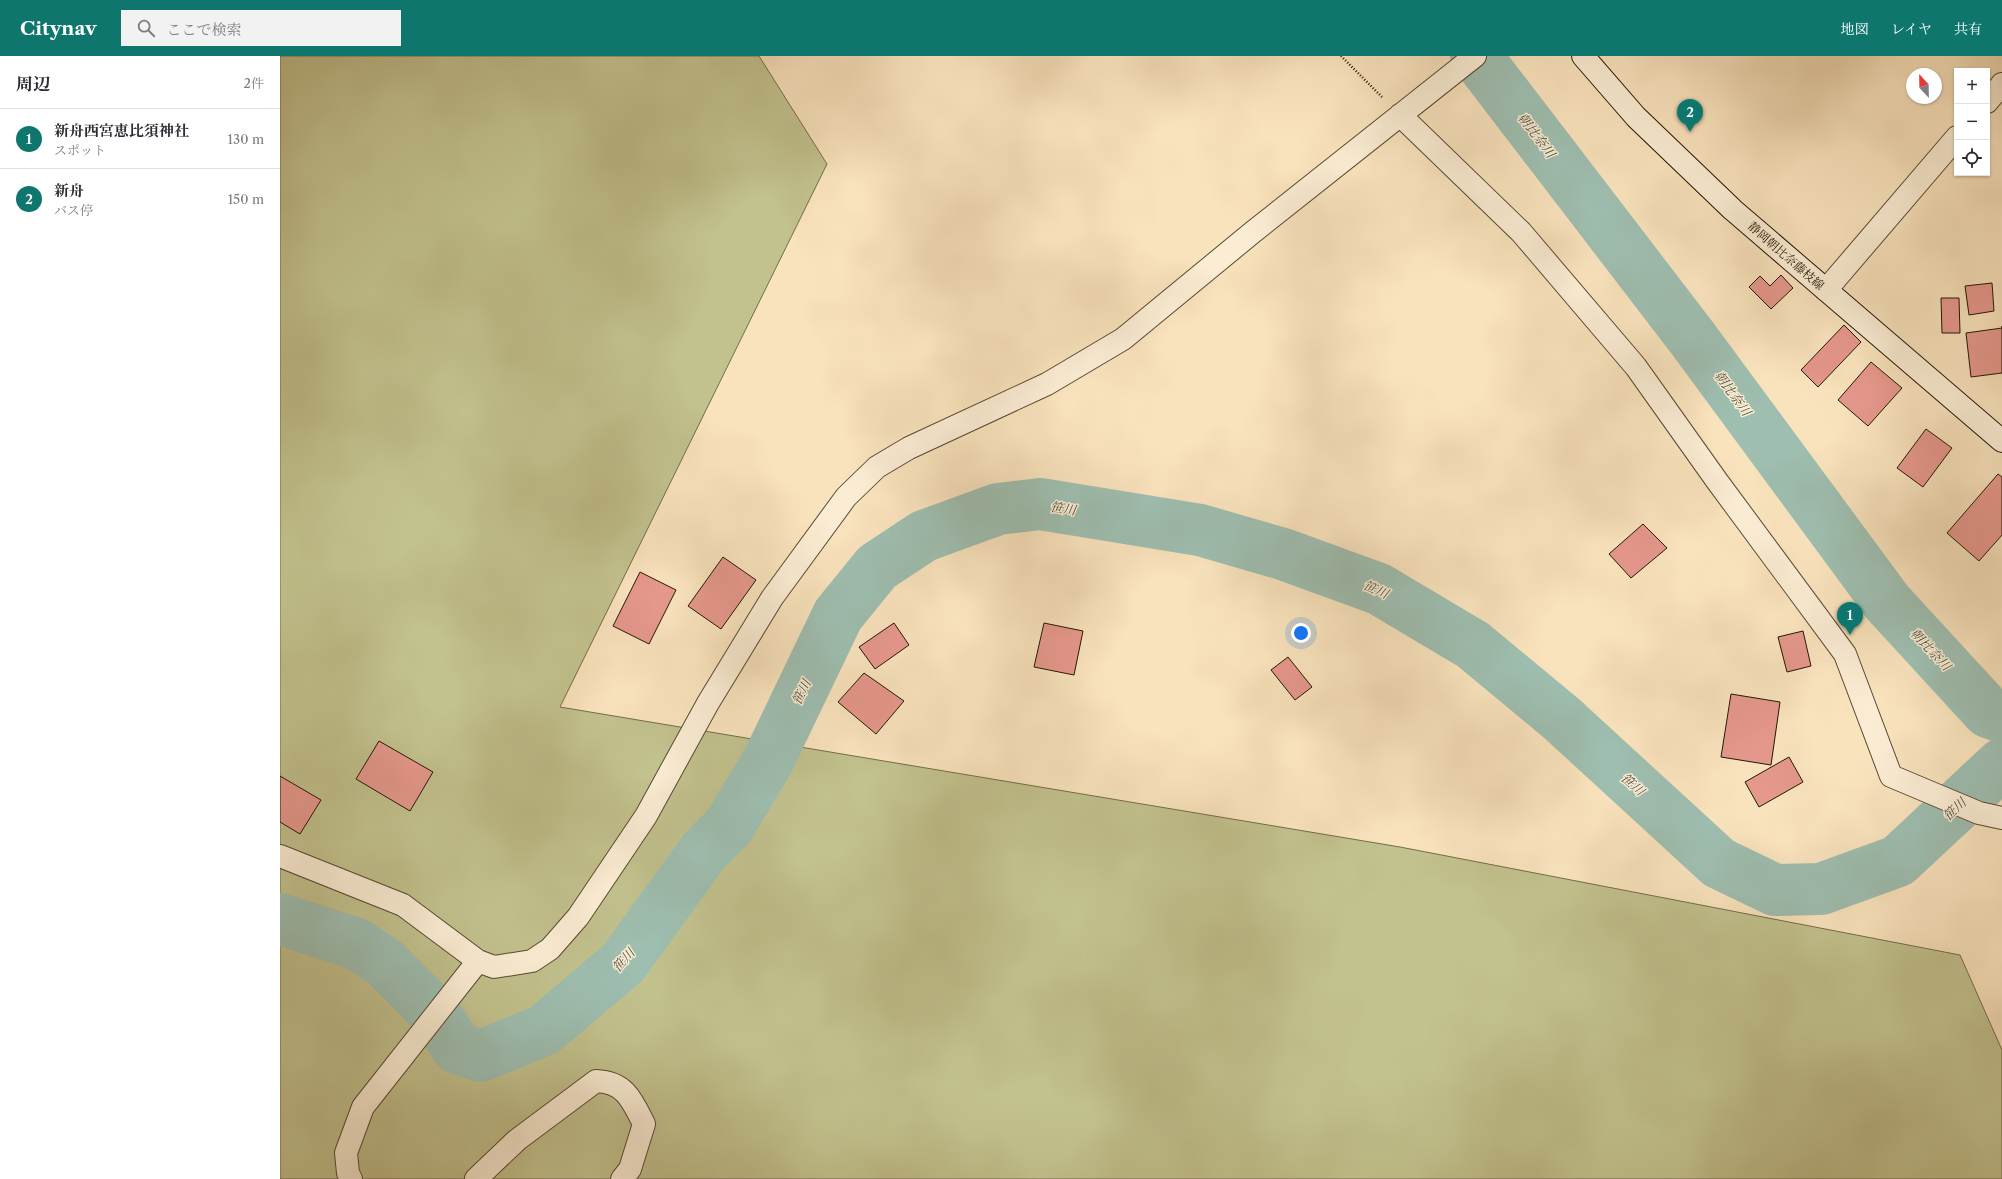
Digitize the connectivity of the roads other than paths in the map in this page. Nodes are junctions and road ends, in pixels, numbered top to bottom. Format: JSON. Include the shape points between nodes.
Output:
{"nodes":[{"id":1,"x":1475,"y":56,"type":"edge"},
{"id":2,"x":1583,"y":56,"type":"edge"},
{"id":3,"x":2002,"y":84,"type":"edge"},
{"id":4,"x":1990,"y":98,"type":"edge"},
{"id":5,"x":1400,"y":115,"type":"junction"},
{"id":6,"x":1954,"y":140,"type":"edge"},
{"id":7,"x":1826,"y":290,"type":"junction"},
{"id":8,"x":2002,"y":441,"type":"edge"},
{"id":9,"x":2002,"y":818,"type":"edge"},
{"id":10,"x":280,"y":856,"type":"edge"},
{"id":11,"x":478,"y":961,"type":"junction"},
{"id":12,"x":351,"y":1179,"type":"edge"},
{"id":13,"x":476,"y":1179,"type":"edge"},
{"id":14,"x":622,"y":1179,"type":"edge"}],
"edges":[{"from":1,"to":5,"type":"street"},
{"from":2,"to":7,"type":"street","name":"静岡朝比奈藤枝線","via":[[1642,123],[1733,210]]},
{"from":3,"to":4,"type":"street"},
{"from":5,"to":9,"type":"street","via":[[1521,232],[1636,367],[1845,654],[1891,776],[1979,813]]},
{"from":5,"to":11,"type":"street","via":[[1123,339],[1047,384],[909,448],[877,467],[846,497],[772,598],[708,703],[646,816],[578,917],[550,949],[532,961],[494,967]]},
{"from":6,"to":7,"type":"street"},
{"from":7,"to":8,"type":"street","name":"静岡朝比奈藤枝線"},
{"from":10,"to":11,"type":"street","via":[[403,905]]},
{"from":11,"to":12,"type":"street","via":[[363,1107],[346,1153]]},
{"from":13,"to":14,"type":"street","via":[[517,1140],[596,1082],[610,1082],[630,1096],[644,1124],[630,1169]]}]}
